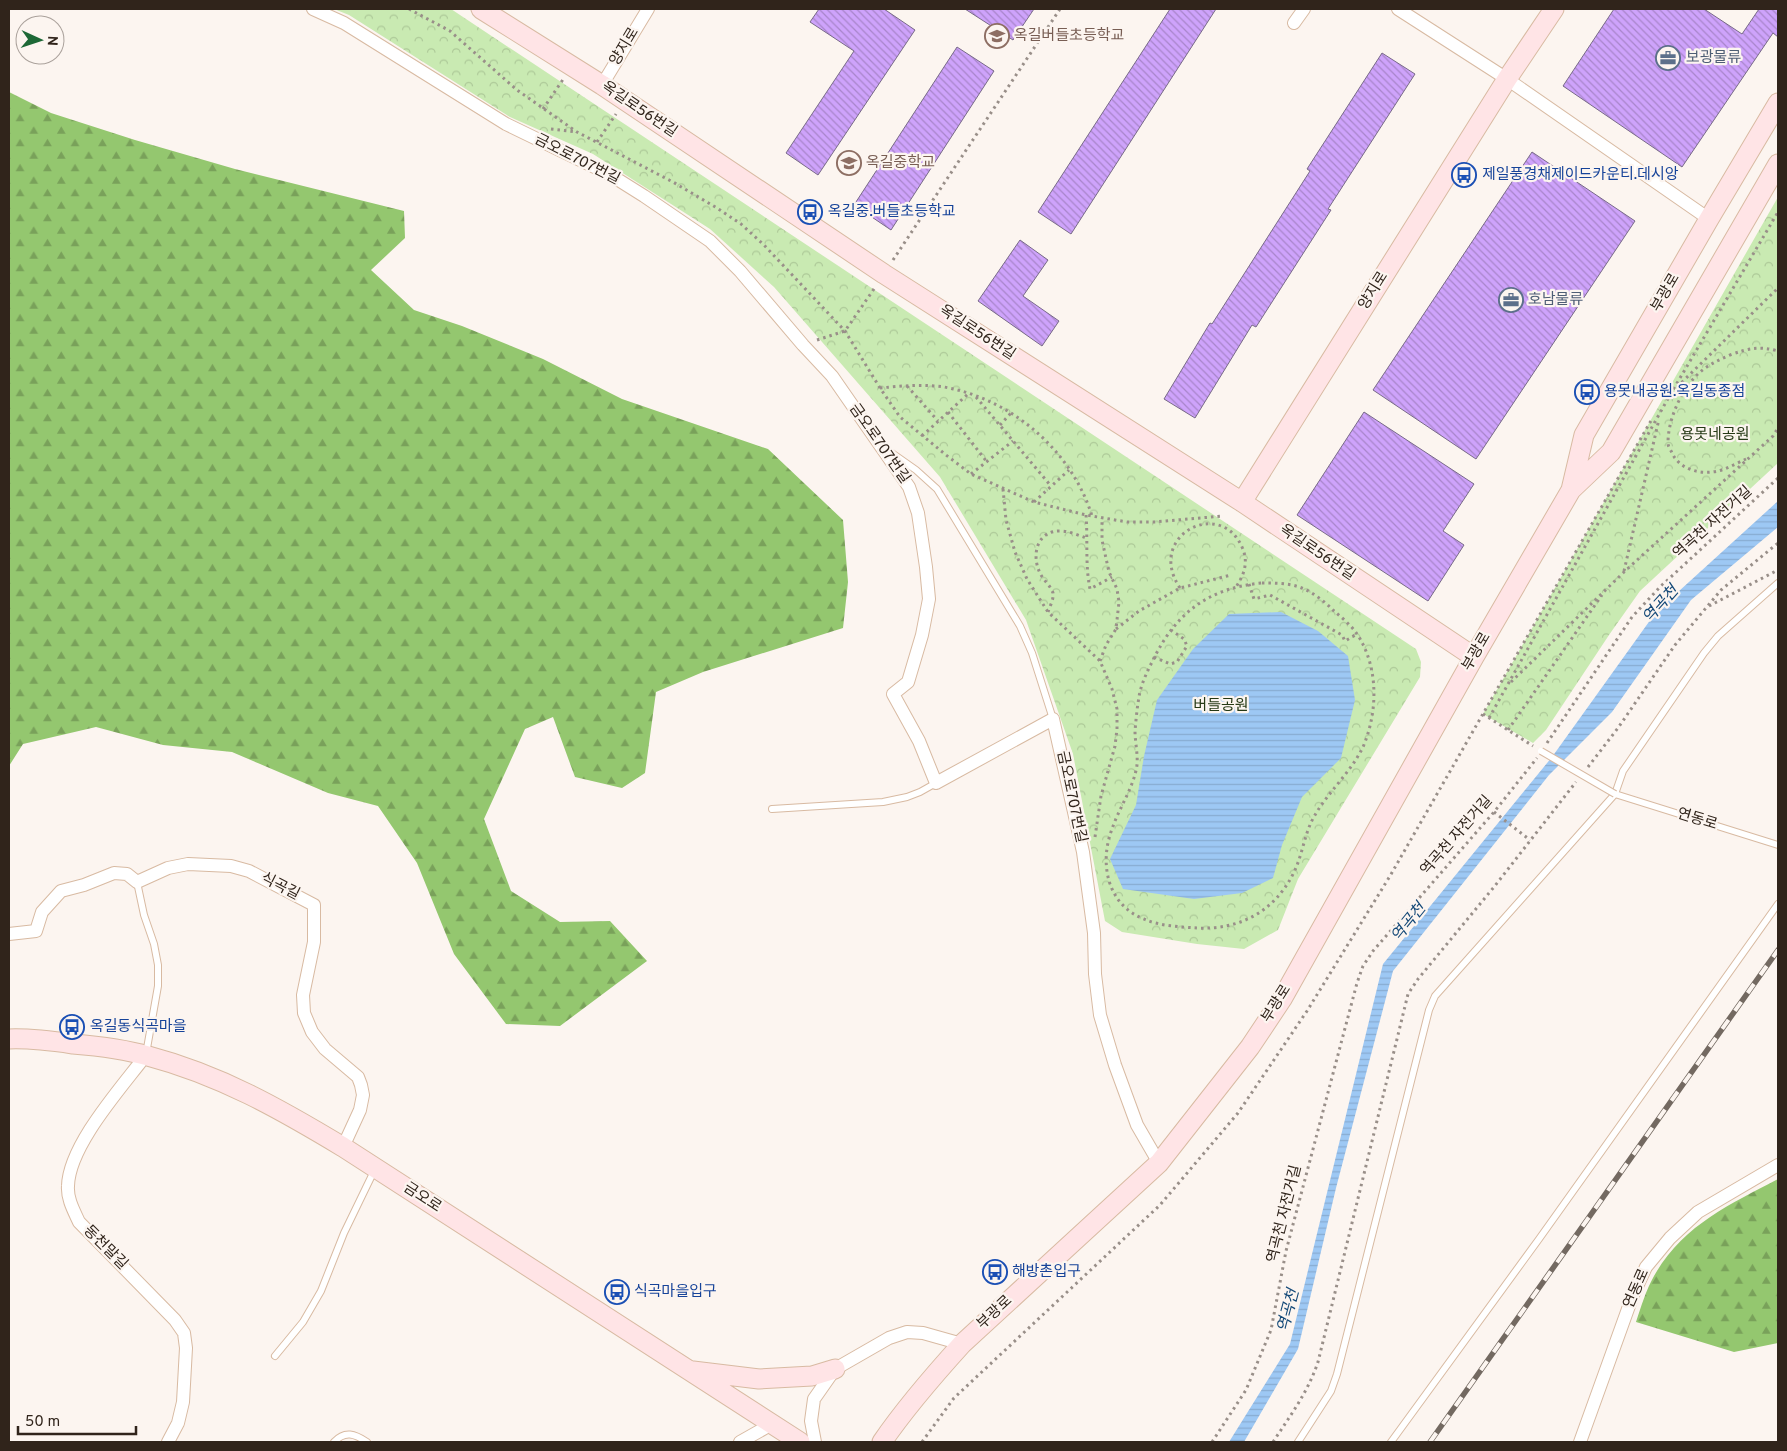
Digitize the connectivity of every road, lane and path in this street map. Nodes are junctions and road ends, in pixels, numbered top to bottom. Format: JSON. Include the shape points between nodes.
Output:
{"nodes":[{"id":1,"x":313,"y":9,"type":"edge"},
{"id":2,"x":409,"y":9,"type":"edge"},
{"id":3,"x":481,"y":9,"type":"edge"},
{"id":4,"x":648,"y":9,"type":"edge"},
{"id":5,"x":1060,"y":9,"type":"edge"},
{"id":6,"x":1304,"y":9,"type":"edge"},
{"id":7,"x":1398,"y":9,"type":"edge"},
{"id":8,"x":1554,"y":9,"type":"edge"},
{"id":9,"x":1294,"y":23,"type":"dead end"},
{"id":10,"x":572,"y":66,"type":"junction"},
{"id":11,"x":1506,"y":79,"type":"junction"},
{"id":12,"x":602,"y":85,"type":"junction"},
{"id":13,"x":624,"y":100,"type":"junction"},
{"id":14,"x":1778,"y":103,"type":"edge"},
{"id":15,"x":544,"y":109,"type":"junction"},
{"id":16,"x":597,"y":142,"type":"junction"},
{"id":17,"x":1778,"y":164,"type":"edge"},
{"id":18,"x":1778,"y":212,"type":"edge"},
{"id":19,"x":1709,"y":219,"type":"junction"},
{"id":20,"x":884,"y":274,"type":"junction"},
{"id":21,"x":1778,"y":288,"type":"edge"},
{"id":22,"x":845,"y":331,"type":"junction"},
{"id":23,"x":803,"y":345,"type":"junction"},
{"id":24,"x":1778,"y":351,"type":"edge"},
{"id":25,"x":906,"y":386,"type":"junction"},
{"id":26,"x":880,"y":388,"type":"junction"},
{"id":27,"x":1673,"y":390,"type":"junction"},
{"id":28,"x":969,"y":394,"type":"junction"},
{"id":29,"x":975,"y":396,"type":"junction"},
{"id":30,"x":948,"y":412,"type":"junction"},
{"id":31,"x":1011,"y":413,"type":"junction"},
{"id":32,"x":1660,"y":414,"type":"junction"},
{"id":33,"x":938,"y":422,"type":"junction"},
{"id":34,"x":1000,"y":425,"type":"junction"},
{"id":35,"x":1778,"y":428,"type":"edge"},
{"id":36,"x":922,"y":436,"type":"junction"},
{"id":37,"x":1013,"y":441,"type":"junction"},
{"id":38,"x":879,"y":445,"type":"junction"},
{"id":39,"x":1749,"y":458,"type":"junction"},
{"id":40,"x":986,"y":462,"type":"junction"},
{"id":41,"x":1069,"y":470,"type":"junction"},
{"id":42,"x":971,"y":474,"type":"junction"},
{"id":43,"x":1778,"y":478,"type":"edge"},
{"id":44,"x":1051,"y":486,"type":"junction"},
{"id":45,"x":1003,"y":488,"type":"junction"},
{"id":46,"x":1571,"y":490,"type":"junction"},
{"id":47,"x":1034,"y":502,"type":"junction"},
{"id":48,"x":1242,"y":502,"type":"junction"},
{"id":49,"x":1086,"y":515,"type":"junction"},
{"id":50,"x":1092,"y":516,"type":"junction"},
{"id":51,"x":1223,"y":516,"type":"dead end"},
{"id":52,"x":1102,"y":518,"type":"junction"},
{"id":53,"x":1088,"y":538,"type":"junction"},
{"id":54,"x":1778,"y":543,"type":"edge"},
{"id":55,"x":1778,"y":570,"type":"edge"},
{"id":56,"x":1624,"y":572,"type":"junction"},
{"id":57,"x":1231,"y":575,"type":"dead end"},
{"id":58,"x":1112,"y":578,"type":"junction"},
{"id":59,"x":1778,"y":583,"type":"edge"},
{"id":60,"x":1249,"y":584,"type":"junction"},
{"id":61,"x":1180,"y":588,"type":"junction"},
{"id":62,"x":1235,"y":588,"type":"junction"},
{"id":63,"x":1608,"y":588,"type":"junction"},
{"id":64,"x":1707,"y":607,"type":"junction"},
{"id":65,"x":1048,"y":612,"type":"junction"},
{"id":66,"x":1116,"y":629,"type":"junction"},
{"id":67,"x":1171,"y":630,"type":"junction"},
{"id":68,"x":1357,"y":634,"type":"junction"},
{"id":69,"x":1154,"y":657,"type":"junction"},
{"id":70,"x":1474,"y":657,"type":"junction"},
{"id":71,"x":1100,"y":660,"type":"junction"},
{"id":72,"x":1507,"y":685,"type":"junction"},
{"id":73,"x":1483,"y":714,"type":"dead end"},
{"id":74,"x":1489,"y":718,"type":"junction"},
{"id":75,"x":1054,"y":719,"type":"junction"},
{"id":76,"x":1508,"y":730,"type":"junction"},
{"id":77,"x":1542,"y":752,"type":"junction"},
{"id":78,"x":1583,"y":773,"type":"dead end"},
{"id":79,"x":1577,"y":780,"type":"dead end"},
{"id":80,"x":936,"y":783,"type":"junction"},
{"id":81,"x":1615,"y":794,"type":"junction"},
{"id":82,"x":772,"y":808,"type":"dead end"},
{"id":83,"x":1494,"y":812,"type":"junction"},
{"id":84,"x":1530,"y":840,"type":"junction"},
{"id":85,"x":1778,"y":845,"type":"edge"},
{"id":86,"x":1083,"y":852,"type":"junction"},
{"id":87,"x":137,"y":882,"type":"junction"},
{"id":88,"x":1778,"y":904,"type":"edge"},
{"id":89,"x":9,"y":934,"type":"edge"},
{"id":90,"x":9,"y":1039,"type":"edge"},
{"id":91,"x":146,"y":1055,"type":"junction"},
{"id":92,"x":343,"y":1147,"type":"junction"},
{"id":93,"x":1159,"y":1163,"type":"junction"},
{"id":94,"x":1778,"y":1165,"type":"edge"},
{"id":95,"x":375,"y":1168,"type":"junction"},
{"id":96,"x":962,"y":1344,"type":"junction"},
{"id":97,"x":275,"y":1356,"type":"dead end"},
{"id":98,"x":835,"y":1368,"type":"junction"},
{"id":99,"x":689,"y":1370,"type":"junction"},
{"id":100,"x":772,"y":1424,"type":"junction"},
{"id":101,"x":168,"y":1442,"type":"edge"},
{"id":102,"x":334,"y":1442,"type":"edge"},
{"id":103,"x":367,"y":1442,"type":"edge"},
{"id":104,"x":740,"y":1442,"type":"edge"},
{"id":105,"x":800,"y":1442,"type":"edge"},
{"id":106,"x":815,"y":1442,"type":"edge"},
{"id":107,"x":882,"y":1442,"type":"edge"},
{"id":108,"x":1212,"y":1442,"type":"edge"},
{"id":109,"x":1273,"y":1442,"type":"edge"},
{"id":110,"x":1298,"y":1442,"type":"edge"},
{"id":111,"x":1391,"y":1442,"type":"edge"},
{"id":112,"x":1580,"y":1442,"type":"edge"}],
"edges":[{"from":1,"to":23,"type":"street","name":"금오로707번길","via":[[344,23],[506,124],[609,174],[710,241]]},
{"from":2,"to":15,"type":"path","via":[[450,31],[517,90]]},
{"from":3,"to":10,"type":"main road","name":"옥길로56번길"},
{"from":4,"to":12,"type":"street","name":"양지로"},
{"from":5,"to":20,"type":"path"},
{"from":6,"to":9,"type":"street"},
{"from":7,"to":11,"type":"street"},
{"from":8,"to":11,"type":"main road","name":"양지로"},
{"from":10,"to":12,"type":"main road","name":"옥길로56번길"},
{"from":10,"to":15,"type":"path"},
{"from":11,"to":19,"type":"street"},
{"from":11,"to":48,"type":"main road","name":"양지로"},
{"from":12,"to":13,"type":"main road","name":"옥길로56번길"},
{"from":13,"to":16,"type":"path"},
{"from":13,"to":20,"type":"main road","name":"옥길로56번길"},
{"from":14,"to":19,"type":"main road","name":"부광로"},
{"from":15,"to":16,"type":"path"},
{"from":16,"to":22,"type":"path","via":[[741,224]]},
{"from":17,"to":46,"type":"main road","name":"부광로","via":[[1611,452]]},
{"from":18,"to":27,"type":"path"},
{"from":19,"to":46,"type":"main road","name":"부광로","via":[[1584,435]]},
{"from":20,"to":22,"type":"path"},
{"from":20,"to":48,"type":"main road","name":"옥길로56번길"},
{"from":21,"to":27,"type":"path"},
{"from":22,"to":23,"type":"path"},
{"from":22,"to":26,"type":"path"},
{"from":23,"to":38,"type":"street","name":"금오로707번길","via":[[832,376]]},
{"from":24,"to":39,"type":"path","via":[[1751,348],[1711,364],[1694,378],[1680,398],[1670,422],[1668,445],[1675,459],[1686,469],[1719,471]]},
{"from":25,"to":26,"type":"path"},
{"from":25,"to":28,"type":"path","via":[[944,387]]},
{"from":25,"to":33,"type":"path"},
{"from":26,"to":36,"type":"path","via":[[900,417]]},
{"from":27,"to":32,"type":"path"},
{"from":28,"to":29,"type":"path"},
{"from":28,"to":30,"type":"path"},
{"from":29,"to":31,"type":"path"},
{"from":29,"to":34,"type":"path"},
{"from":30,"to":33,"type":"path"},
{"from":30,"to":40,"type":"path"},
{"from":31,"to":34,"type":"path"},
{"from":31,"to":41,"type":"path","via":[[1044,439]]},
{"from":32,"to":56,"type":"path"},
{"from":32,"to":72,"type":"path"},
{"from":33,"to":36,"type":"path"},
{"from":34,"to":37,"type":"path"},
{"from":35,"to":39,"type":"path"},
{"from":36,"to":42,"type":"path"},
{"from":37,"to":40,"type":"path"},
{"from":37,"to":44,"type":"path"},
{"from":38,"to":75,"type":"lane","via":[[916,470],[936,490],[1020,626]]},
{"from":38,"to":80,"type":"street","name":"금오로707번길","via":[[909,487],[918,513],[929,599],[908,682],[893,694],[919,741]]},
{"from":39,"to":56,"type":"path"},
{"from":40,"to":42,"type":"path"},
{"from":41,"to":44,"type":"path"},
{"from":41,"to":50,"type":"path","via":[[1080,485]]},
{"from":42,"to":45,"type":"path"},
{"from":43,"to":77,"type":"path","name":"역곡천 자전거길","via":[[1637,612]]},
{"from":44,"to":47,"type":"path"},
{"from":45,"to":47,"type":"path"},
{"from":45,"to":65,"type":"path","via":[[1006,520],[1016,552],[1027,579]]},
{"from":46,"to":70,"type":"main road","name":"부광로"},
{"from":47,"to":49,"type":"path"},
{"from":48,"to":70,"type":"main road","name":"옥길로56번길"},
{"from":49,"to":50,"type":"path"},
{"from":49,"to":53,"type":"path"},
{"from":50,"to":52,"type":"path"},
{"from":51,"to":52,"type":"path","via":[[1154,522]]},
{"from":52,"to":58,"type":"path","via":[[1102,540]]},
{"from":53,"to":58,"type":"path","via":[[1090,589]]},
{"from":53,"to":65,"type":"path","via":[[1054,531],[1044,536],[1036,546],[1040,574],[1053,593]]},
{"from":54,"to":64,"type":"path","via":[[1721,590]]},
{"from":55,"to":64,"type":"path"},
{"from":56,"to":63,"type":"path"},
{"from":57,"to":61,"type":"path"},
{"from":58,"to":66,"type":"path","via":[[1119,602]]},
{"from":59,"to":81,"type":"lane","via":[[1718,636],[1704,653],[1623,771]]},
{"from":60,"to":62,"type":"path"},
{"from":60,"to":68,"type":"path","via":[[1297,587],[1324,602]]},
{"from":60,"to":68,"type":"path","via":[[1254,599],[1270,595],[1342,635],[1345,641]]},
{"from":61,"to":62,"type":"path","via":[[1170,565],[1173,547],[1184,532],[1207,524],[1231,531],[1242,546],[1245,565]]},
{"from":61,"to":66,"type":"path","via":[[1139,611]]},
{"from":62,"to":67,"type":"path","via":[[1217,593],[1191,608]]},
{"from":63,"to":72,"type":"path"},
{"from":63,"to":76,"type":"path"},
{"from":64,"to":78,"type":"path"},
{"from":65,"to":71,"type":"path"},
{"from":66,"to":71,"type":"path"},
{"from":67,"to":69,"type":"path"},
{"from":67,"to":69,"type":"path","via":[[1184,639],[1186,646],[1177,662],[1170,664]]},
{"from":68,"to":69,"type":"path","via":[[1374,681],[1372,714],[1362,748],[1318,808],[1293,875],[1282,890],[1256,916],[1213,928],[1140,918],[1116,897],[1107,875],[1107,845],[1137,764],[1135,729],[1139,693]]},
{"from":70,"to":93,"type":"main road","name":"부광로","via":[[1282,999],[1250,1047]]},
{"from":71,"to":86,"type":"path","via":[[1117,709],[1116,746],[1101,796],[1094,842]]},
{"from":72,"to":74,"type":"path"},
{"from":73,"to":74,"type":"path"},
{"from":74,"to":76,"type":"path"},
{"from":75,"to":80,"type":"street"},
{"from":75,"to":86,"type":"street","name":"금오로707번길"},
{"from":76,"to":77,"type":"path"},
{"from":77,"to":81,"type":"lane","name":"연동로","bridge":true},
{"from":77,"to":83,"type":"path","name":"역곡천 자전거길"},
{"from":79,"to":84,"type":"path"},
{"from":80,"to":82,"type":"lane","via":[[913,795],[883,802]]},
{"from":81,"to":85,"type":"lane","name":"연동로"},
{"from":81,"to":110,"type":"lane","via":[[1436,996],[1429,1010],[1337,1374],[1331,1391]]},
{"from":83,"to":84,"type":"path"},
{"from":83,"to":108,"type":"path","name":"역곡천 자전거길","via":[[1363,966],[1286,1252],[1271,1330],[1246,1390]]},
{"from":84,"to":109,"type":"path","via":[[1408,994],[1318,1362],[1300,1402]]},
{"from":86,"to":93,"type":"street","name":"금오로707번길","via":[[1094,933],[1100,1015],[1137,1125]]},
{"from":87,"to":89,"type":"street","via":[[127,874],[114,873],[61,891],[42,912],[36,932]]},
{"from":87,"to":91,"type":"lane","via":[[158,965],[158,986]]},
{"from":87,"to":92,"type":"street","name":"식곡길","via":[[168,868],[188,864],[231,866],[248,871],[314,905],[314,942],[303,995],[304,1013],[312,1032],[325,1049],[358,1077],[363,1095],[360,1110]]},
{"from":88,"to":111,"type":"lane"},
{"from":90,"to":91,"type":"main road","name":"금오로","via":[[94,1046]]},
{"from":91,"to":92,"type":"main road","name":"금오로","via":[[249,1094]]},
{"from":91,"to":101,"type":"street","name":"동천말길","via":[[82,1144],[72,1165],[68,1186],[71,1205],[80,1222],[184,1333],[183,1402],[178,1423]]},
{"from":92,"to":95,"type":"main road","name":"금오로"},
{"from":93,"to":96,"type":"main road","name":"부광로"},
{"from":94,"to":112,"type":"street","name":"연동로","via":[[1698,1212],[1646,1267]]},
{"from":95,"to":97,"type":"lane","via":[[321,1291],[303,1322]]},
{"from":95,"to":99,"type":"main road","name":"금오로"},
{"from":96,"to":98,"type":"street","via":[[907,1332],[889,1338]]},
{"from":96,"to":107,"type":"main road","name":"부광로","via":[[899,1417]]},
{"from":98,"to":99,"type":"main road","via":[[812,1376],[759,1379]]},
{"from":98,"to":106,"type":"street","via":[[814,1399],[811,1421]]},
{"from":99,"to":100,"type":"main road","name":"금오로"},
{"from":100,"to":104,"type":"street"},
{"from":100,"to":105,"type":"main road","name":"금오로"},
{"from":102,"to":103,"type":"lane","via":[[339,1436],[349,1434]]}]}
